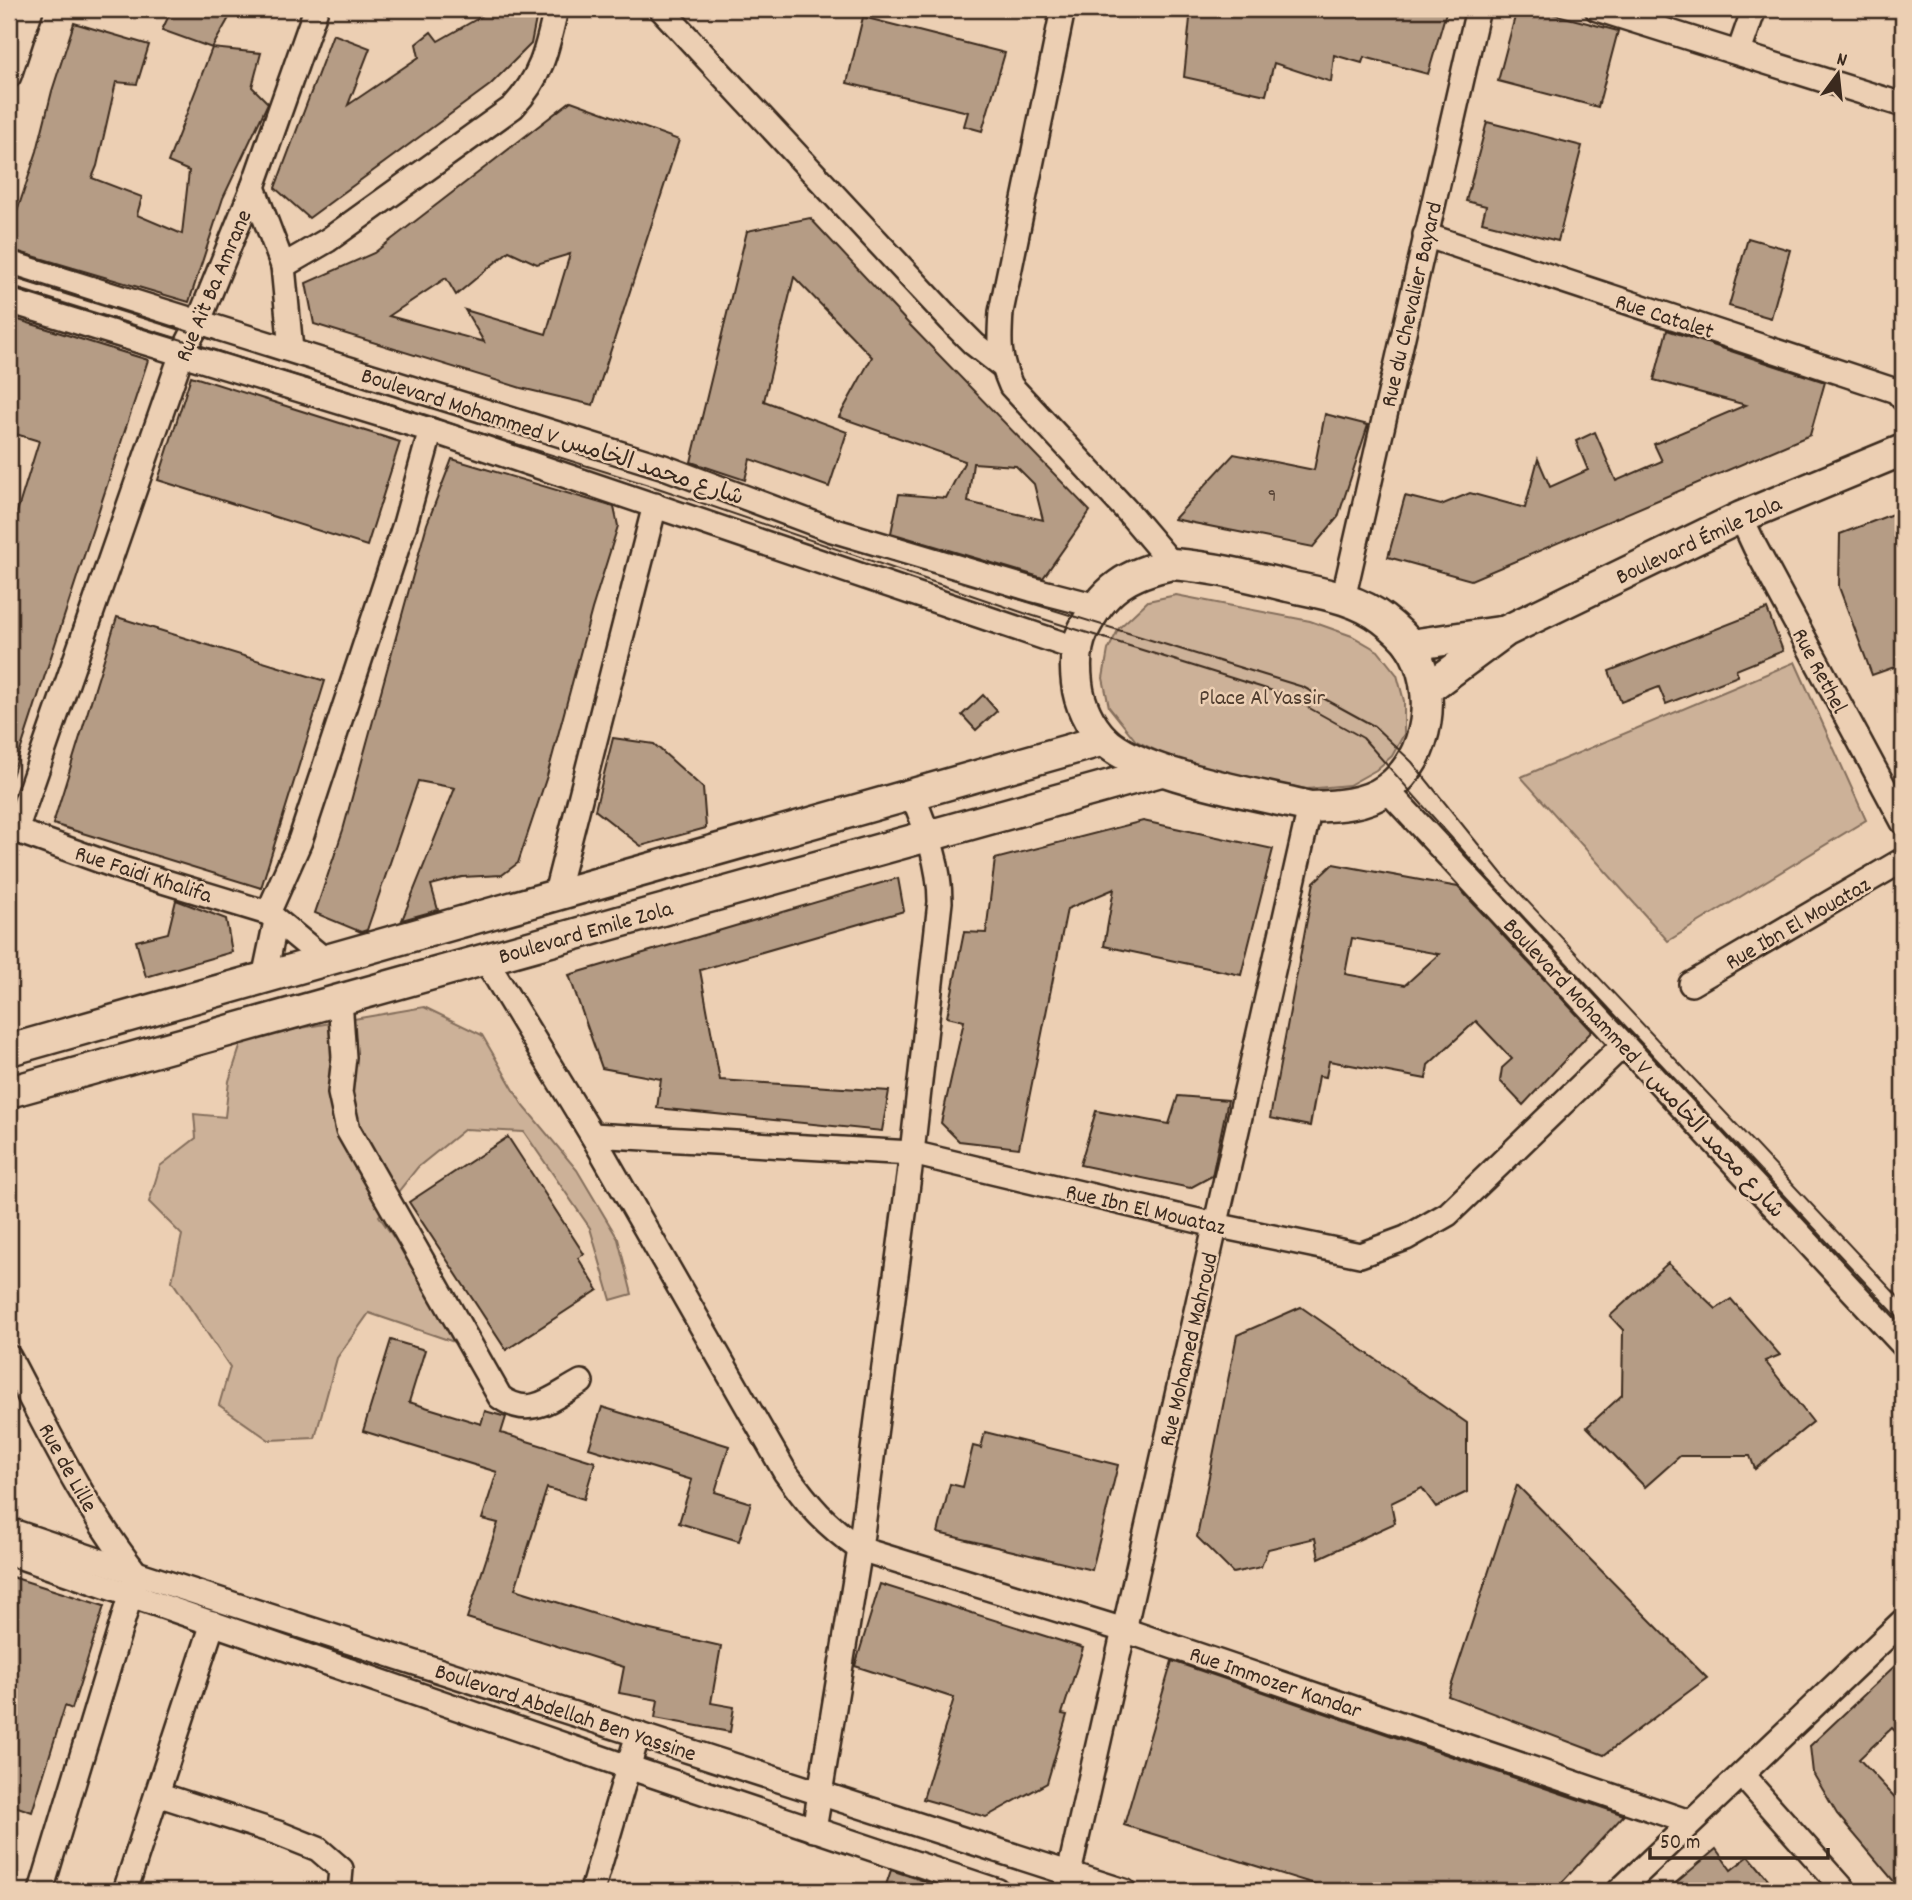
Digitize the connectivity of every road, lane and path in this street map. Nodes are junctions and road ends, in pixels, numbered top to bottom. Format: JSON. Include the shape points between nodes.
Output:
{"nodes":[{"id":1,"x":31,"y":9,"type":"edge"},
{"id":2,"x":316,"y":9,"type":"edge"},
{"id":3,"x":556,"y":9,"type":"edge"},
{"id":4,"x":661,"y":9,"type":"edge"},
{"id":5,"x":1063,"y":9,"type":"edge"},
{"id":6,"x":1478,"y":9,"type":"edge"},
{"id":7,"x":1597,"y":9,"type":"edge"},
{"id":8,"x":1754,"y":9,"type":"edge"},
{"id":9,"x":14,"y":45,"type":"edge"},
{"id":10,"x":1739,"y":52,"type":"junction"},
{"id":11,"x":9,"y":76,"type":"edge"},
{"id":12,"x":1903,"y":105,"type":"edge"},
{"id":13,"x":253,"y":187,"type":"junction"},
{"id":14,"x":1425,"y":235,"type":"junction"},
{"id":15,"x":9,"y":263,"type":"edge"},
{"id":16,"x":283,"y":266,"type":"junction"},
{"id":17,"x":9,"y":301,"type":"edge"},
{"id":18,"x":198,"y":323,"type":"junction"},
{"id":19,"x":291,"y":350,"type":"junction"},
{"id":20,"x":181,"y":356,"type":"junction"},
{"id":21,"x":1001,"y":365,"type":"junction"},
{"id":22,"x":1903,"y":399,"type":"edge"},
{"id":23,"x":430,"y":430,"type":"junction"},
{"id":24,"x":1898,"y":452,"type":"edge"},
{"id":25,"x":654,"y":505,"type":"junction"},
{"id":26,"x":1741,"y":517,"type":"junction"},
{"id":27,"x":1172,"y":565,"type":"junction"},
{"id":28,"x":1343,"y":599,"type":"junction"},
{"id":29,"x":1097,"y":606,"type":"junction"},
{"id":30,"x":1506,"y":631,"type":"junction"},
{"id":31,"x":1410,"y":645,"type":"junction"},
{"id":32,"x":1078,"y":649,"type":"junction"},
{"id":33,"x":1426,"y":690,"type":"junction"},
{"id":34,"x":1104,"y":740,"type":"junction"},
{"id":35,"x":1161,"y":771,"type":"junction"},
{"id":36,"x":1386,"y":789,"type":"junction"},
{"id":37,"x":914,"y":796,"type":"junction"},
{"id":38,"x":1310,"y":807,"type":"junction"},
{"id":39,"x":1903,"y":822,"type":"edge"},
{"id":40,"x":12,"y":829,"type":"edge"},
{"id":41,"x":929,"y":835,"type":"junction"},
{"id":42,"x":1903,"y":860,"type":"edge"},
{"id":43,"x":555,"y":897,"type":"junction"},
{"id":44,"x":272,"y":917,"type":"junction"},
{"id":45,"x":485,"y":959,"type":"junction"},
{"id":46,"x":326,"y":960,"type":"junction"},
{"id":47,"x":264,"y":978,"type":"junction"},
{"id":48,"x":1691,"y":984,"type":"dead end"},
{"id":49,"x":340,"y":1000,"type":"junction"},
{"id":50,"x":1623,"y":1045,"type":"junction"},
{"id":51,"x":9,"y":1051,"type":"edge"},
{"id":52,"x":9,"y":1092,"type":"edge"},
{"id":53,"x":592,"y":1135,"type":"junction"},
{"id":54,"x":912,"y":1153,"type":"junction"},
{"id":55,"x":1215,"y":1225,"type":"junction"},
{"id":56,"x":1903,"y":1345,"type":"edge"},
{"id":57,"x":9,"y":1357,"type":"edge"},
{"id":58,"x":581,"y":1382,"type":"dead end"},
{"id":59,"x":9,"y":1530,"type":"edge"},
{"id":60,"x":860,"y":1549,"type":"junction"},
{"id":61,"x":9,"y":1553,"type":"edge"},
{"id":62,"x":134,"y":1584,"type":"junction"},
{"id":63,"x":1903,"y":1622,"type":"edge"},
{"id":64,"x":213,"y":1623,"type":"junction"},
{"id":65,"x":1124,"y":1630,"type":"junction"},
{"id":66,"x":639,"y":1734,"type":"junction"},
{"id":67,"x":628,"y":1767,"type":"junction"},
{"id":68,"x":1742,"y":1775,"type":"junction"},
{"id":69,"x":157,"y":1794,"type":"junction"},
{"id":70,"x":821,"y":1795,"type":"junction"},
{"id":71,"x":1689,"y":1822,"type":"junction"},
{"id":72,"x":814,"y":1830,"type":"junction"},
{"id":73,"x":1067,"y":1882,"type":"edge"},
{"id":74,"x":41,"y":1891,"type":"edge"},
{"id":75,"x":125,"y":1891,"type":"edge"},
{"id":76,"x":339,"y":1891,"type":"edge"},
{"id":77,"x":592,"y":1891,"type":"edge"},
{"id":78,"x":998,"y":1891,"type":"edge"},
{"id":79,"x":1124,"y":1891,"type":"edge"},
{"id":80,"x":1619,"y":1891,"type":"edge"},
{"id":81,"x":1845,"y":1891,"type":"edge"}],
"edges":[{"from":1,"to":9,"type":"street"},
{"from":2,"to":13,"type":"street"},
{"from":3,"to":16,"type":"street","via":[[538,73],[513,107],[328,240]]},
{"from":4,"to":21,"type":"street","via":[[955,325]]},
{"from":5,"to":21,"type":"street","via":[[1001,312]]},
{"from":6,"to":14,"type":"street","name":"Rue du Chevalier Bayard"},
{"from":7,"to":10,"type":"street"},
{"from":8,"to":10,"type":"street"},
{"from":9,"to":11,"type":"street"},
{"from":10,"to":12,"type":"street"},
{"from":13,"to":16,"type":"street","name":"Rue Aït Ba Amrane"},
{"from":13,"to":18,"type":"street","name":"Rue Aït Ba Amrane"},
{"from":14,"to":22,"type":"street","name":"Rue Catalet","via":[[1896,391]]},
{"from":14,"to":28,"type":"street","name":"Rue du Chevalier Bayard"},
{"from":15,"to":18,"type":"street","name":"Boulevard Mohammed V شارع محمد الخامس"},
{"from":16,"to":19,"type":"street","name":"Rue Aït Ba Amrane"},
{"from":17,"to":20,"type":"street","name":"Boulevard Mohammed V شارع محمد الخامس"},
{"from":18,"to":19,"type":"street","name":"Boulevard Mohammed V شارع محمد الخامس"},
{"from":18,"to":20,"type":"street","name":"Rue Aït Ba Amrane"},
{"from":19,"to":29,"type":"street","name":"Boulevard Mohammed V شارع محمد الخامس","via":[[664,467],[830,529]]},
{"from":20,"to":23,"type":"street","name":"Boulevard Mohammed V شارع محمد الخامس"},
{"from":20,"to":40,"type":"street","name":"Rue Aït Ba Amrane"},
{"from":21,"to":27,"type":"street","via":[[1011,386]]},
{"from":23,"to":25,"type":"street","name":"Boulevard Mohammed V شارع محمد الخامس"},
{"from":23,"to":44,"type":"street","via":[[405,524]]},
{"from":24,"to":26,"type":"main road","name":"Boulevard Émile Zola"},
{"from":25,"to":32,"type":"street","name":"Boulevard Mohammed V شارع محمد الخامس"},
{"from":25,"to":43,"type":"street"},
{"from":26,"to":30,"type":"main road","name":"Boulevard Émile Zola"},
{"from":26,"to":39,"type":"street","name":"Rue Rethel"},
{"from":27,"to":28,"type":"main road","via":[[1202,566]]},
{"from":27,"to":29,"type":"main road","via":[[1131,576]]},
{"from":28,"to":31,"type":"main road","via":[[1380,617]]},
{"from":29,"to":32,"type":"main road"},
{"from":30,"to":31,"type":"main road","name":"Boulevard Émile Zola"},
{"from":30,"to":33,"type":"main road","name":"Boulevard Émile Zola"},
{"from":31,"to":33,"type":"main road"},
{"from":32,"to":34,"type":"main road","via":[[1076,673],[1082,705]]},
{"from":33,"to":36,"type":"main road","via":[[1421,741],[1412,762]]},
{"from":34,"to":35,"type":"main road"},
{"from":34,"to":37,"type":"main road","name":"Boulevard Emile Zola"},
{"from":35,"to":38,"type":"main road"},
{"from":35,"to":41,"type":"main road","name":"Boulevard Emile Zola"},
{"from":36,"to":38,"type":"main road","via":[[1352,803]]},
{"from":36,"to":50,"type":"street","name":"Boulevard Mohammed V شارع محمد الخامس"},
{"from":37,"to":41,"type":"street"},
{"from":37,"to":43,"type":"main road","name":"Boulevard Emile Zola"},
{"from":38,"to":55,"type":"street","name":"Rue Mohamed Mahroud"},
{"from":40,"to":44,"type":"street","name":"Rue Faidi Khalifa"},
{"from":41,"to":45,"type":"main road","name":"Boulevard Emile Zola"},
{"from":41,"to":54,"type":"street","via":[[940,902]]},
{"from":42,"to":48,"type":"street","name":"Rue Ibn El Mouataz"},
{"from":43,"to":46,"type":"main road","name":"Boulevard Emile Zola"},
{"from":44,"to":46,"type":"street","name":"Rue Faidi Khalifa"},
{"from":44,"to":47,"type":"street"},
{"from":45,"to":49,"type":"main road","name":"Boulevard Emile Zola"},
{"from":45,"to":53,"type":"street","name":"Rue Immozer Kandar"},
{"from":46,"to":47,"type":"main road","name":"Boulevard Emile Zola"},
{"from":47,"to":51,"type":"main road","name":"Boulevard Emile Zola"},
{"from":49,"to":52,"type":"main road","name":"Boulevard Emile Zola"},
{"from":49,"to":58,"type":"street","via":[[344,1057],[340,1093],[348,1130],[500,1397],[512,1406],[528,1408]]},
{"from":50,"to":55,"type":"street","name":"Rue Ibn El Mouataz","via":[[1448,1214],[1406,1238],[1360,1255]]},
{"from":50,"to":56,"type":"street","name":"Boulevard Mohammed V شارع محمد الخامس"},
{"from":53,"to":54,"type":"street","name":"Rue Ibn El Mouataz"},
{"from":53,"to":60,"type":"street","name":"Rue Immozer Kandar","via":[[785,1472],[829,1526]]},
{"from":54,"to":55,"type":"street","name":"Rue Ibn El Mouataz"},
{"from":54,"to":60,"type":"street"},
{"from":55,"to":65,"type":"street","name":"Rue Mohamed Mahroud"},
{"from":57,"to":62,"type":"street","name":"Rue de Lille"},
{"from":59,"to":62,"type":"street","name":"Boulevard Abdellah Ben Yassine"},
{"from":60,"to":65,"type":"street","name":"Rue Immozer Kandar"},
{"from":60,"to":70,"type":"street"},
{"from":61,"to":62,"type":"street","name":"Boulevard Abdellah Ben Yassine"},
{"from":62,"to":64,"type":"street","name":"Boulevard Abdellah Ben Yassine"},
{"from":62,"to":66,"type":"street","name":"Boulevard Abdellah Ben Yassine"},
{"from":62,"to":74,"type":"street"},
{"from":63,"to":68,"type":"street"},
{"from":64,"to":67,"type":"street","name":"Boulevard Abdellah Ben Yassine"},
{"from":64,"to":69,"type":"street"},
{"from":65,"to":71,"type":"street","name":"Rue Immozer Kandar"},
{"from":65,"to":73,"type":"street","name":"Rue Mohamed Mahroud"},
{"from":66,"to":67,"type":"street"},
{"from":66,"to":70,"type":"street","name":"Boulevard Abdellah Ben Yassine"},
{"from":67,"to":72,"type":"street","name":"Boulevard Abdellah Ben Yassine"},
{"from":67,"to":77,"type":"street"},
{"from":68,"to":71,"type":"street"},
{"from":68,"to":81,"type":"street"},
{"from":69,"to":75,"type":"street"},
{"from":69,"to":76,"type":"street","via":[[318,1849],[341,1869]]},
{"from":70,"to":72,"type":"street"},
{"from":70,"to":73,"type":"street","name":"Boulevard Abdellah Ben Yassine"},
{"from":71,"to":80,"type":"street"},
{"from":72,"to":78,"type":"street","name":"Boulevard Abdellah Ben Yassine"},
{"from":73,"to":79,"type":"street","name":"Boulevard Abdellah Ben Yassine"}]}
